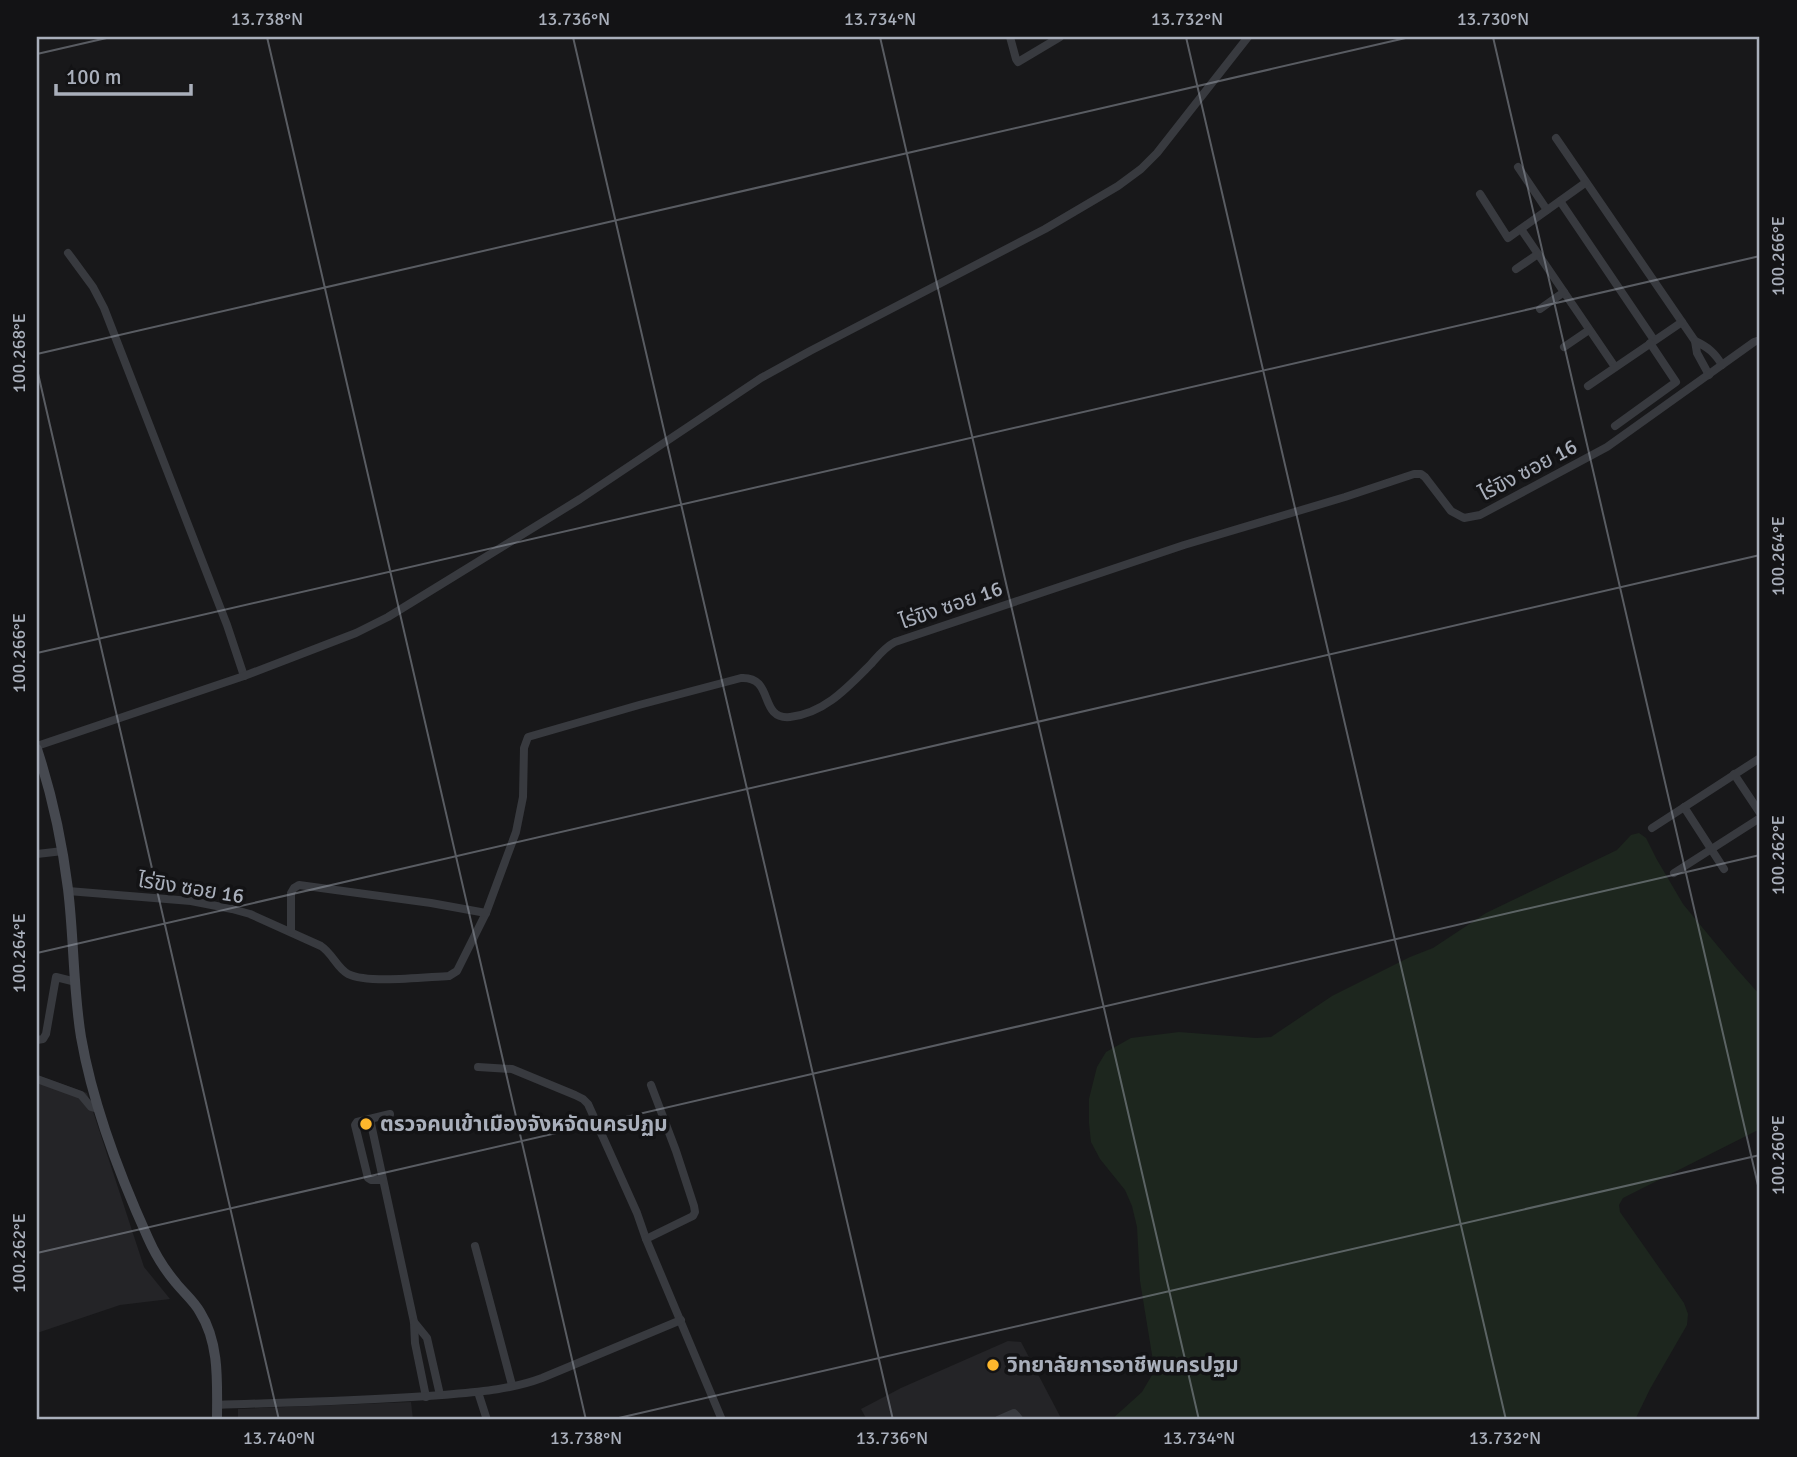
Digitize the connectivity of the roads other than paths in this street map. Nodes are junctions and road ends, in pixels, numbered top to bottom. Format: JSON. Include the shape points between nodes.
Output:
{"nodes":[{"id":1,"x":1010,"y":37,"type":"edge"},
{"id":2,"x":1060,"y":37,"type":"edge"},
{"id":3,"x":1248,"y":37,"type":"edge"},
{"id":4,"x":1556,"y":138,"type":"dead end"},
{"id":5,"x":1518,"y":167,"type":"dead end"},
{"id":6,"x":1586,"y":183,"type":"junction"},
{"id":7,"x":1480,"y":194,"type":"dead end"},
{"id":8,"x":1560,"y":201,"type":"junction"},
{"id":9,"x":1547,"y":210,"type":"junction"},
{"id":10,"x":1521,"y":229,"type":"junction"},
{"id":11,"x":68,"y":253,"type":"dead end"},
{"id":12,"x":1538,"y":254,"type":"junction"},
{"id":13,"x":1516,"y":270,"type":"dead end"},
{"id":14,"x":1564,"y":292,"type":"junction"},
{"id":15,"x":1540,"y":309,"type":"dead end"},
{"id":16,"x":1682,"y":322,"type":"junction"},
{"id":17,"x":1589,"y":330,"type":"junction"},
{"id":18,"x":1695,"y":341,"type":"junction"},
{"id":19,"x":1757,"y":341,"type":"edge"},
{"id":20,"x":1652,"y":342,"type":"junction"},
{"id":21,"x":1564,"y":347,"type":"dead end"},
{"id":22,"x":1760,"y":352,"type":"edge"},
{"id":23,"x":1722,"y":365,"type":"junction"},
{"id":24,"x":1615,"y":367,"type":"junction"},
{"id":25,"x":1709,"y":375,"type":"junction"},
{"id":26,"x":1588,"y":386,"type":"dead end"},
{"id":27,"x":1615,"y":426,"type":"dead end"},
{"id":28,"x":244,"y":676,"type":"junction"},
{"id":29,"x":37,"y":748,"type":"edge"},
{"id":30,"x":1760,"y":758,"type":"edge"},
{"id":31,"x":1734,"y":774,"type":"junction"},
{"id":32,"x":1684,"y":807,"type":"junction"},
{"id":33,"x":1760,"y":816,"type":"edge"},
{"id":34,"x":1652,"y":828,"type":"dead end"},
{"id":35,"x":62,"y":850,"type":"junction"},
{"id":36,"x":1711,"y":850,"type":"junction"},
{"id":37,"x":37,"y":854,"type":"edge"},
{"id":38,"x":1724,"y":869,"type":"dead end"},
{"id":39,"x":1674,"y":873,"type":"dead end"},
{"id":40,"x":68,"y":891,"type":"junction"},
{"id":41,"x":486,"y":913,"type":"junction"},
{"id":42,"x":291,"y":931,"type":"junction"},
{"id":43,"x":76,"y":982,"type":"junction"},
{"id":44,"x":37,"y":1040,"type":"edge"},
{"id":45,"x":478,"y":1067,"type":"dead end"},
{"id":46,"x":37,"y":1079,"type":"edge"},
{"id":47,"x":651,"y":1085,"type":"dead end"},
{"id":48,"x":98,"y":1107,"type":"junction"},
{"id":49,"x":390,"y":1114,"type":"dead end"},
{"id":50,"x":370,"y":1119,"type":"junction"},
{"id":51,"x":383,"y":1180,"type":"junction"},
{"id":52,"x":646,"y":1239,"type":"junction"},
{"id":53,"x":475,"y":1246,"type":"dead end"},
{"id":54,"x":681,"y":1320,"type":"junction"},
{"id":55,"x":414,"y":1322,"type":"junction"},
{"id":56,"x":512,"y":1385,"type":"junction"},
{"id":57,"x":478,"y":1392,"type":"junction"},
{"id":58,"x":440,"y":1395,"type":"junction"},
{"id":59,"x":426,"y":1397,"type":"junction"},
{"id":60,"x":217,"y":1405,"type":"junction"},
{"id":61,"x":217,"y":1420,"type":"edge"},
{"id":62,"x":487,"y":1420,"type":"edge"},
{"id":63,"x":722,"y":1420,"type":"edge"},
{"id":64,"x":998,"y":1420,"type":"edge"},
{"id":65,"x":1020,"y":1420,"type":"edge"}],
"edges":[{"from":1,"to":2,"type":"street","via":[[1018,62]]},
{"from":3,"to":28,"type":"street","via":[[1157,153],[1118,186],[761,379],[580,499],[388,617]]},
{"from":4,"to":6,"type":"street"},
{"from":5,"to":9,"type":"street"},
{"from":6,"to":8,"type":"street"},
{"from":6,"to":16,"type":"street"},
{"from":7,"to":10,"type":"street","via":[[1508,238]]},
{"from":8,"to":9,"type":"street"},
{"from":8,"to":20,"type":"street"},
{"from":9,"to":10,"type":"street"},
{"from":10,"to":12,"type":"street"},
{"from":11,"to":28,"type":"street","via":[[104,308]]},
{"from":12,"to":13,"type":"street"},
{"from":12,"to":14,"type":"street"},
{"from":14,"to":15,"type":"street"},
{"from":14,"to":17,"type":"street"},
{"from":16,"to":18,"type":"street"},
{"from":16,"to":20,"type":"street"},
{"from":17,"to":21,"type":"street"},
{"from":17,"to":24,"type":"street"},
{"from":18,"to":23,"type":"street","via":[[1716,354]]},
{"from":18,"to":25,"type":"street"},
{"from":19,"to":22,"type":"street"},
{"from":19,"to":23,"type":"street","name":"ไร่ขิง ซอย 16"},
{"from":20,"to":24,"type":"street"},
{"from":20,"to":27,"type":"street","via":[[1676,382]]},
{"from":23,"to":25,"type":"street","name":"ไร่ขิง ซอย 16"},
{"from":24,"to":26,"type":"street"},
{"from":25,"to":41,"type":"street","name":"ไร่ขิง ซอย 16","via":[[1607,447],[1480,515],[1464,518],[1451,511],[1425,477],[1414,474],[895,642],[832,700],[803,715],[778,716],[759,682],[750,677],[528,737],[521,816]]},
{"from":28,"to":29,"type":"street"},
{"from":29,"to":35,"type":"main road"},
{"from":30,"to":31,"type":"street"},
{"from":31,"to":32,"type":"street"},
{"from":31,"to":33,"type":"street"},
{"from":32,"to":34,"type":"street"},
{"from":32,"to":36,"type":"street"},
{"from":33,"to":36,"type":"street"},
{"from":35,"to":37,"type":"street"},
{"from":35,"to":40,"type":"main road"},
{"from":36,"to":38,"type":"street"},
{"from":36,"to":39,"type":"street"},
{"from":40,"to":42,"type":"street","name":"ไร่ขิง ซอย 16","via":[[191,901],[250,914]]},
{"from":40,"to":43,"type":"main road"},
{"from":41,"to":42,"type":"street","via":[[299,885],[292,891]]},
{"from":41,"to":42,"type":"street","name":"ไร่ขิง ซอย 16","via":[[457,971],[450,976],[358,978],[342,970],[328,950]]},
{"from":43,"to":44,"type":"street","via":[[56,977],[46,1034]]},
{"from":43,"to":48,"type":"main road","via":[[81,1037]]},
{"from":45,"to":52,"type":"street","via":[[512,1069],[588,1104]]},
{"from":46,"to":48,"type":"street","via":[[81,1095],[91,1107]]},
{"from":47,"to":52,"type":"street","via":[[695,1212]]},
{"from":48,"to":60,"type":"main road","via":[[149,1241],[194,1303],[212,1338]]},
{"from":49,"to":50,"type":"street"},
{"from":50,"to":51,"type":"street"},
{"from":50,"to":51,"type":"street","via":[[355,1125],[368,1178]]},
{"from":51,"to":55,"type":"street"},
{"from":52,"to":54,"type":"street"},
{"from":53,"to":56,"type":"street"},
{"from":54,"to":56,"type":"street","via":[[527,1384]]},
{"from":54,"to":63,"type":"street"},
{"from":55,"to":58,"type":"street","via":[[427,1338]]},
{"from":55,"to":59,"type":"street"},
{"from":56,"to":57,"type":"street"},
{"from":57,"to":58,"type":"street"},
{"from":57,"to":62,"type":"street"},
{"from":58,"to":59,"type":"street"},
{"from":59,"to":60,"type":"street"},
{"from":60,"to":61,"type":"main road"},
{"from":64,"to":65,"type":"street","via":[[1014,1413]]}]}
